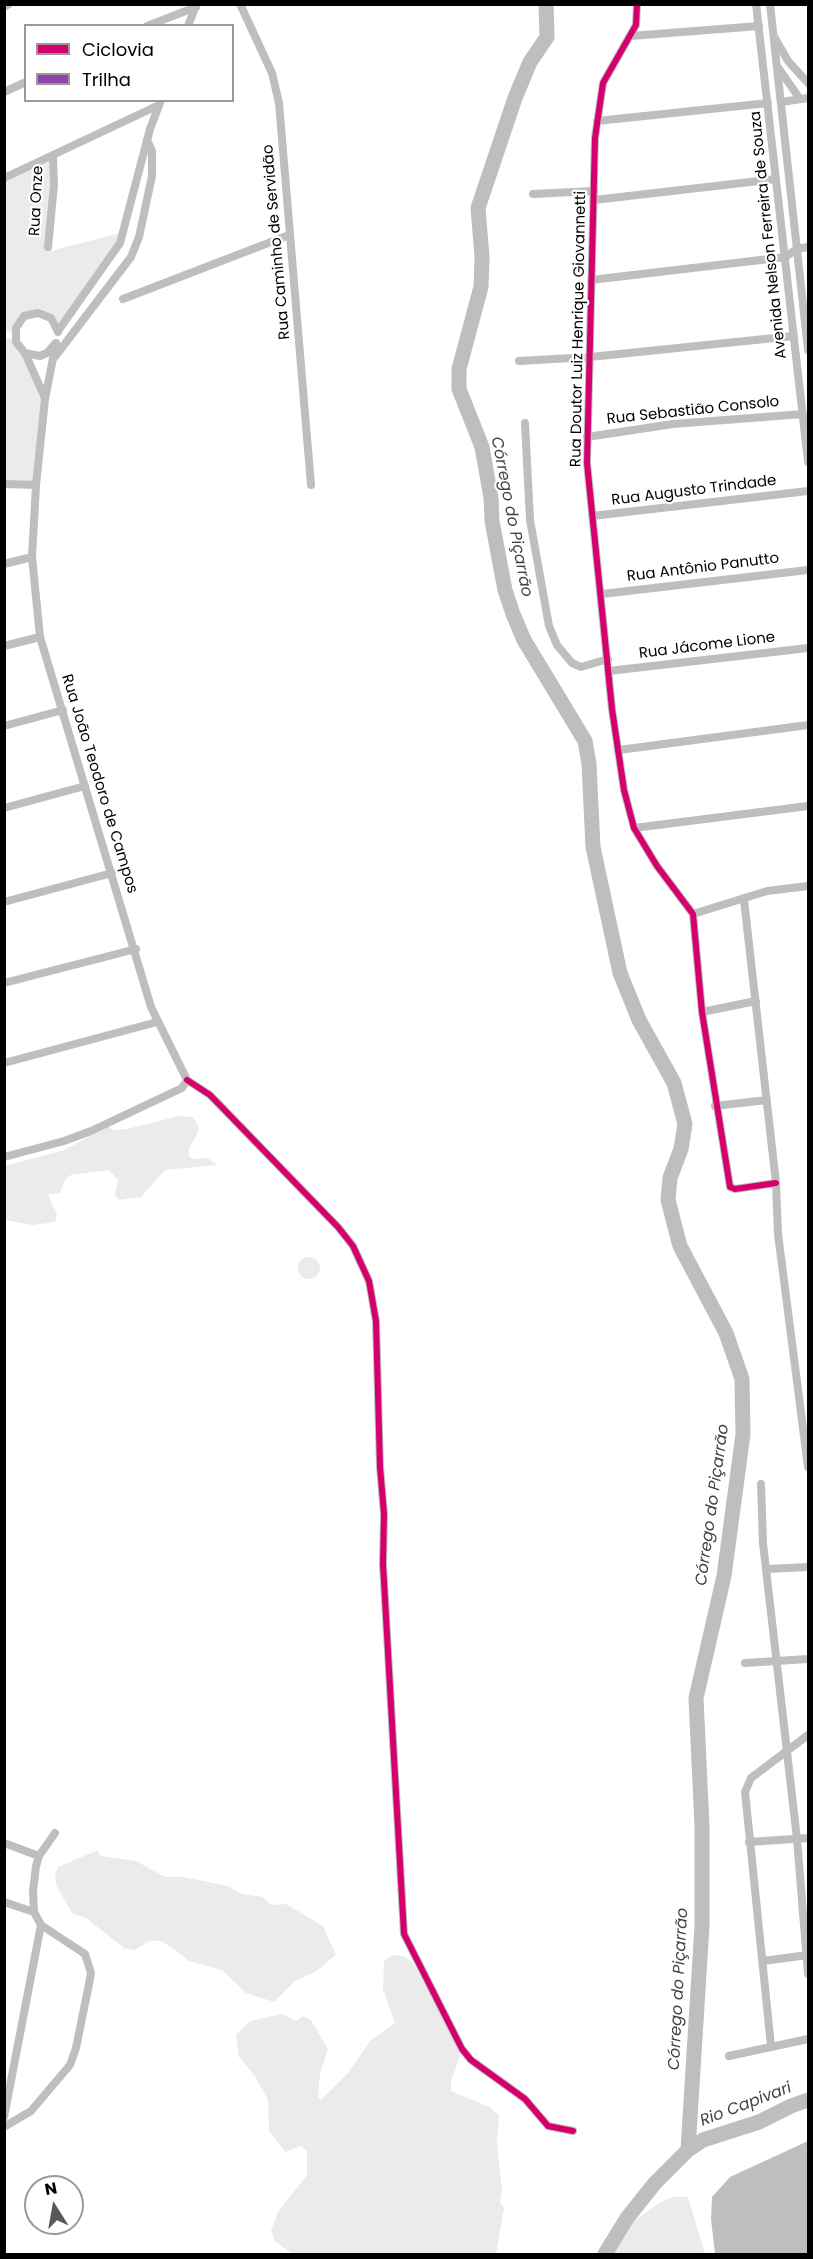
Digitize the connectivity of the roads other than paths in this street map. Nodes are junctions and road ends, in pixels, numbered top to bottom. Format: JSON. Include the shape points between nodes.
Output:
{"nodes":[{"id":1,"x":9,"y":4,"type":"edge"},
{"id":2,"x":240,"y":4,"type":"edge"},
{"id":3,"x":637,"y":4,"type":"edge"},
{"id":4,"x":756,"y":4,"type":"edge"},
{"id":5,"x":770,"y":4,"type":"edge"},
{"id":6,"x":196,"y":6,"type":"edge"},
{"id":7,"x":4,"y":7,"type":"edge"},
{"id":8,"x":152,"y":24,"type":"edge"},
{"id":9,"x":189,"y":24,"type":"edge"},
{"id":10,"x":759,"y":26,"type":"junction"},
{"id":11,"x":772,"y":33,"type":"junction"},
{"id":12,"x":631,"y":36,"type":"junction"},
{"id":13,"x":761,"y":51,"type":"junction"},
{"id":14,"x":776,"y":66,"type":"junction"},
{"id":15,"x":24,"y":83,"type":"edge"},
{"id":16,"x":808,"y":83,"type":"edge"},
{"id":17,"x":4,"y":92,"type":"edge"},
{"id":18,"x":804,"y":99,"type":"edge"},
{"id":19,"x":781,"y":102,"type":"junction"},
{"id":20,"x":160,"y":103,"type":"edge"},
{"id":21,"x":768,"y":103,"type":"junction"},
{"id":22,"x":597,"y":121,"type":"junction"},
{"id":23,"x":147,"y":140,"type":"junction"},
{"id":24,"x":53,"y":156,"type":"junction"},
{"id":25,"x":4,"y":178,"type":"edge"},
{"id":26,"x":776,"y":179,"type":"junction"},
{"id":27,"x":532,"y":194,"type":"dead end"},
{"id":28,"x":594,"y":196,"type":"junction"},
{"id":29,"x":289,"y":236,"type":"junction"},
{"id":30,"x":48,"y":247,"type":"dead end"},
{"id":31,"x":808,"y":247,"type":"edge"},
{"id":32,"x":796,"y":249,"type":"junction"},
{"id":33,"x":786,"y":257,"type":"junction"},
{"id":34,"x":591,"y":280,"type":"junction"},
{"id":35,"x":123,"y":299,"type":"dead end"},
{"id":36,"x":64,"y":322,"type":"junction"},
{"id":37,"x":58,"y":331,"type":"junction"},
{"id":38,"x":77,"y":331,"type":"junction"},
{"id":39,"x":4,"y":336,"type":"edge"},
{"id":40,"x":794,"y":336,"type":"junction"},
{"id":41,"x":16,"y":342,"type":"junction"},
{"id":42,"x":56,"y":343,"type":"junction"},
{"id":43,"x":808,"y":350,"type":"edge"},
{"id":44,"x":26,"y":353,"type":"junction"},
{"id":45,"x":590,"y":357,"type":"junction"},
{"id":46,"x":54,"y":359,"type":"junction"},
{"id":47,"x":519,"y":361,"type":"dead end"},
{"id":48,"x":45,"y":399,"type":"junction"},
{"id":49,"x":802,"y":414,"type":"junction"},
{"id":50,"x":525,"y":423,"type":"dead end"},
{"id":51,"x":587,"y":437,"type":"junction"},
{"id":52,"x":808,"y":462,"type":"edge"},
{"id":53,"x":4,"y":484,"type":"edge"},
{"id":54,"x":36,"y":485,"type":"junction"},
{"id":55,"x":311,"y":485,"type":"dead end"},
{"id":56,"x":804,"y":492,"type":"edge"},
{"id":57,"x":592,"y":516,"type":"junction"},
{"id":58,"x":32,"y":557,"type":"junction"},
{"id":59,"x":4,"y":564,"type":"edge"},
{"id":60,"x":808,"y":570,"type":"edge"},
{"id":61,"x":602,"y":594,"type":"junction"},
{"id":62,"x":40,"y":637,"type":"junction"},
{"id":63,"x":4,"y":646,"type":"edge"},
{"id":64,"x":808,"y":648,"type":"edge"},
{"id":65,"x":608,"y":658,"type":"junction"},
{"id":66,"x":609,"y":671,"type":"junction"},
{"id":67,"x":63,"y":710,"type":"junction"},
{"id":68,"x":808,"y":725,"type":"edge"},
{"id":69,"x":4,"y":726,"type":"edge"},
{"id":70,"x":619,"y":750,"type":"junction"},
{"id":71,"x":85,"y":786,"type":"junction"},
{"id":72,"x":808,"y":806,"type":"edge"},
{"id":73,"x":4,"y":808,"type":"edge"},
{"id":74,"x":634,"y":828,"type":"junction"},
{"id":75,"x":112,"y":873,"type":"junction"},
{"id":76,"x":808,"y":886,"type":"edge"},
{"id":77,"x":744,"y":900,"type":"junction"},
{"id":78,"x":4,"y":902,"type":"edge"},
{"id":79,"x":693,"y":914,"type":"junction"},
{"id":80,"x":136,"y":949,"type":"junction"},
{"id":81,"x":4,"y":983,"type":"edge"},
{"id":82,"x":756,"y":1001,"type":"junction"},
{"id":83,"x":702,"y":1012,"type":"junction"},
{"id":84,"x":157,"y":1022,"type":"junction"},
{"id":85,"x":4,"y":1063,"type":"edge"},
{"id":86,"x":187,"y":1080,"type":"junction"},
{"id":87,"x":766,"y":1100,"type":"junction"},
{"id":88,"x":715,"y":1106,"type":"junction"},
{"id":89,"x":4,"y":1157,"type":"edge"},
{"id":90,"x":776,"y":1183,"type":"junction"},
{"id":91,"x":808,"y":1461,"type":"edge"},
{"id":92,"x":760,"y":1484,"type":"dead end"},
{"id":93,"x":808,"y":1566,"type":"edge"},
{"id":94,"x":766,"y":1569,"type":"junction"},
{"id":95,"x":808,"y":1659,"type":"edge"},
{"id":96,"x":777,"y":1662,"type":"junction"},
{"id":97,"x":745,"y":1663,"type":"dead end"},
{"id":98,"x":808,"y":1735,"type":"edge"},
{"id":99,"x":787,"y":1751,"type":"junction"},
{"id":100,"x":55,"y":1833,"type":"dead end"},
{"id":101,"x":808,"y":1838,"type":"edge"},
{"id":102,"x":797,"y":1839,"type":"junction"},
{"id":103,"x":749,"y":1842,"type":"junction"},
{"id":104,"x":4,"y":1843,"type":"edge"},
{"id":105,"x":39,"y":1856,"type":"junction"},
{"id":106,"x":805,"y":1895,"type":"edge"},
{"id":107,"x":4,"y":1902,"type":"edge"},
{"id":108,"x":34,"y":1912,"type":"junction"},
{"id":109,"x":41,"y":1925,"type":"junction"},
{"id":110,"x":808,"y":1955,"type":"edge"},
{"id":111,"x":763,"y":1961,"type":"junction"},
{"id":112,"x":808,"y":1974,"type":"edge"},
{"id":113,"x":808,"y":2039,"type":"edge"},
{"id":114,"x":771,"y":2046,"type":"junction"},
{"id":115,"x":729,"y":2056,"type":"dead end"},
{"id":116,"x":4,"y":2117,"type":"edge"},
{"id":117,"x":4,"y":2127,"type":"edge"},
{"id":118,"x":573,"y":2131,"type":"dead end"}],
"edges":[{"from":1,"to":7,"type":"street"},
{"from":2,"to":29,"type":"street","name":"Rua Caminho de Servidão","via":[[277,90]]},
{"from":3,"to":12,"type":"street","name":"Rua Doutor Luiz Henrique Giovannetti"},
{"from":4,"to":10,"type":"street","name":"Avenida Nelson Ferreira de Souza"},
{"from":5,"to":11,"type":"street","name":"Avenida Nelson Ferreira de Souza"},
{"from":6,"to":8,"type":"street"},
{"from":6,"to":9,"type":"street"},
{"from":10,"to":12,"type":"street"},
{"from":10,"to":13,"type":"street","name":"Avenida Nelson Ferreira de Souza"},
{"from":11,"to":14,"type":"street","name":"Avenida Nelson Ferreira de Souza"},
{"from":11,"to":16,"type":"street","via":[[788,61]]},
{"from":12,"to":22,"type":"street","name":"Rua Doutor Luiz Henrique Giovannetti","via":[[603,83]]},
{"from":13,"to":14,"type":"street"},
{"from":13,"to":21,"type":"street","name":"Avenida Nelson Ferreira de Souza"},
{"from":14,"to":18,"type":"street"},
{"from":14,"to":19,"type":"street","name":"Avenida Nelson Ferreira de Souza"},
{"from":15,"to":17,"type":"street"},
{"from":18,"to":19,"type":"street"},
{"from":19,"to":32,"type":"street","name":"Avenida Nelson Ferreira de Souza"},
{"from":20,"to":23,"type":"street"},
{"from":20,"to":24,"type":"street"},
{"from":21,"to":22,"type":"street"},
{"from":21,"to":26,"type":"street","name":"Avenida Nelson Ferreira de Souza"},
{"from":22,"to":28,"type":"street","name":"Rua Doutor Luiz Henrique Giovannetti"},
{"from":23,"to":36,"type":"street","via":[[120,243]]},
{"from":23,"to":38,"type":"street","via":[[152,150],[152,176],[140,237],[131,257]]},
{"from":24,"to":25,"type":"street"},
{"from":24,"to":30,"type":"street","name":"Rua Onze"},
{"from":26,"to":28,"type":"street"},
{"from":26,"to":33,"type":"street","name":"Avenida Nelson Ferreira de Souza"},
{"from":27,"to":28,"type":"street"},
{"from":28,"to":34,"type":"street","name":"Rua Doutor Luiz Henrique Giovannetti"},
{"from":29,"to":35,"type":"street"},
{"from":29,"to":55,"type":"street","name":"Rua Caminho de Servidão"},
{"from":31,"to":32,"type":"street"},
{"from":32,"to":33,"type":"street"},
{"from":32,"to":43,"type":"street","name":"Avenida Nelson Ferreira de Souza"},
{"from":33,"to":34,"type":"street"},
{"from":33,"to":40,"type":"street","name":"Avenida Nelson Ferreira de Souza"},
{"from":34,"to":45,"type":"street","name":"Rua Doutor Luiz Henrique Giovannetti"},
{"from":36,"to":37,"type":"street"},
{"from":36,"to":38,"type":"street"},
{"from":37,"to":41,"type":"street","via":[[45,314],[31,314],[24,316],[16,328]]},
{"from":37,"to":42,"type":"street"},
{"from":38,"to":46,"type":"street"},
{"from":39,"to":41,"type":"street"},
{"from":40,"to":45,"type":"street"},
{"from":40,"to":49,"type":"street","name":"Avenida Nelson Ferreira de Souza"},
{"from":41,"to":44,"type":"street"},
{"from":42,"to":44,"type":"street","via":[[40,356]]},
{"from":42,"to":46,"type":"street","name":"Rua João Teodoro de Campos"},
{"from":44,"to":48,"type":"street"},
{"from":45,"to":47,"type":"street"},
{"from":45,"to":51,"type":"street","name":"Rua Doutor Luiz Henrique Giovannetti"},
{"from":46,"to":48,"type":"street","name":"Rua João Teodoro de Campos"},
{"from":48,"to":54,"type":"street","name":"Rua João Teodoro de Campos"},
{"from":49,"to":51,"type":"street","name":"Rua Sebastião Consolo","via":[[673,424]]},
{"from":49,"to":52,"type":"street","name":"Avenida Nelson Ferreira de Souza"},
{"from":50,"to":65,"type":"street","via":[[530,520],[549,626],[557,645],[572,663],[581,667]]},
{"from":51,"to":57,"type":"street","name":"Rua Doutor Luiz Henrique Giovannetti"},
{"from":53,"to":54,"type":"street"},
{"from":54,"to":58,"type":"street","name":"Rua João Teodoro de Campos"},
{"from":56,"to":57,"type":"street","name":"Rua Augusto Trindade"},
{"from":57,"to":61,"type":"street","name":"Rua Doutor Luiz Henrique Giovannetti"},
{"from":58,"to":59,"type":"street"},
{"from":58,"to":62,"type":"street","name":"Rua João Teodoro de Campos"},
{"from":60,"to":61,"type":"street","name":"Rua Antônio Panutto"},
{"from":61,"to":65,"type":"street","name":"Rua Doutor Luiz Henrique Giovannetti"},
{"from":62,"to":63,"type":"street"},
{"from":62,"to":67,"type":"street","name":"Rua João Teodoro de Campos"},
{"from":64,"to":66,"type":"street","name":"Rua Jácome Lione"},
{"from":65,"to":66,"type":"street","name":"Rua Doutor Luiz Henrique Giovannetti"},
{"from":66,"to":70,"type":"street","name":"Rua Doutor Luiz Henrique Giovannetti"},
{"from":67,"to":69,"type":"street"},
{"from":67,"to":71,"type":"street","name":"Rua João Teodoro de Campos"},
{"from":68,"to":70,"type":"street"},
{"from":70,"to":74,"type":"street","name":"Rua Doutor Luiz Henrique Giovannetti"},
{"from":71,"to":73,"type":"street"},
{"from":71,"to":75,"type":"street","name":"Rua João Teodoro de Campos"},
{"from":72,"to":74,"type":"street"},
{"from":74,"to":79,"type":"street","name":"Rua Doutor Luiz Henrique Giovannetti"},
{"from":75,"to":78,"type":"street"},
{"from":75,"to":80,"type":"street","name":"Rua João Teodoro de Campos"},
{"from":76,"to":77,"type":"street","via":[[767,891]]},
{"from":77,"to":79,"type":"street"},
{"from":77,"to":82,"type":"street"},
{"from":79,"to":83,"type":"street"},
{"from":80,"to":81,"type":"street"},
{"from":80,"to":84,"type":"street","name":"Rua João Teodoro de Campos"},
{"from":82,"to":83,"type":"street"},
{"from":82,"to":87,"type":"street"},
{"from":83,"to":88,"type":"street"},
{"from":84,"to":85,"type":"street"},
{"from":84,"to":86,"type":"street","name":"Rua João Teodoro de Campos"},
{"from":86,"to":89,"type":"street","via":[[182,1088],[91,1131]]},
{"from":86,"to":118,"type":"street","via":[[210,1095],[338,1227],[353,1246],[369,1281],[376,1321],[383,1564],[404,1934],[471,2060],[525,2099],[548,2126]]},
{"from":87,"to":88,"type":"street"},
{"from":87,"to":90,"type":"street"},
{"from":88,"to":90,"type":"street","via":[[732,1188]]},
{"from":90,"to":91,"type":"street","via":[[778,1234]]},
{"from":92,"to":94,"type":"street"},
{"from":93,"to":94,"type":"street"},
{"from":94,"to":96,"type":"street"},
{"from":95,"to":96,"type":"street"},
{"from":96,"to":97,"type":"street"},
{"from":96,"to":99,"type":"street"},
{"from":98,"to":99,"type":"street"},
{"from":99,"to":102,"type":"street"},
{"from":99,"to":103,"type":"street","via":[[747,1782]]},
{"from":100,"to":105,"type":"street"},
{"from":101,"to":102,"type":"street"},
{"from":102,"to":103,"type":"street"},
{"from":102,"to":106,"type":"street"},
{"from":103,"to":111,"type":"street"},
{"from":104,"to":105,"type":"street"},
{"from":105,"to":108,"type":"street"},
{"from":106,"to":110,"type":"street"},
{"from":107,"to":108,"type":"street"},
{"from":108,"to":109,"type":"street"},
{"from":109,"to":116,"type":"street"},
{"from":109,"to":117,"type":"street","via":[[84,1954],[91,1973],[89,1984],[70,2065],[31,2111]]},
{"from":110,"to":111,"type":"street"},
{"from":110,"to":112,"type":"street"},
{"from":111,"to":114,"type":"street"},
{"from":113,"to":114,"type":"street"},
{"from":114,"to":115,"type":"street"}]}
